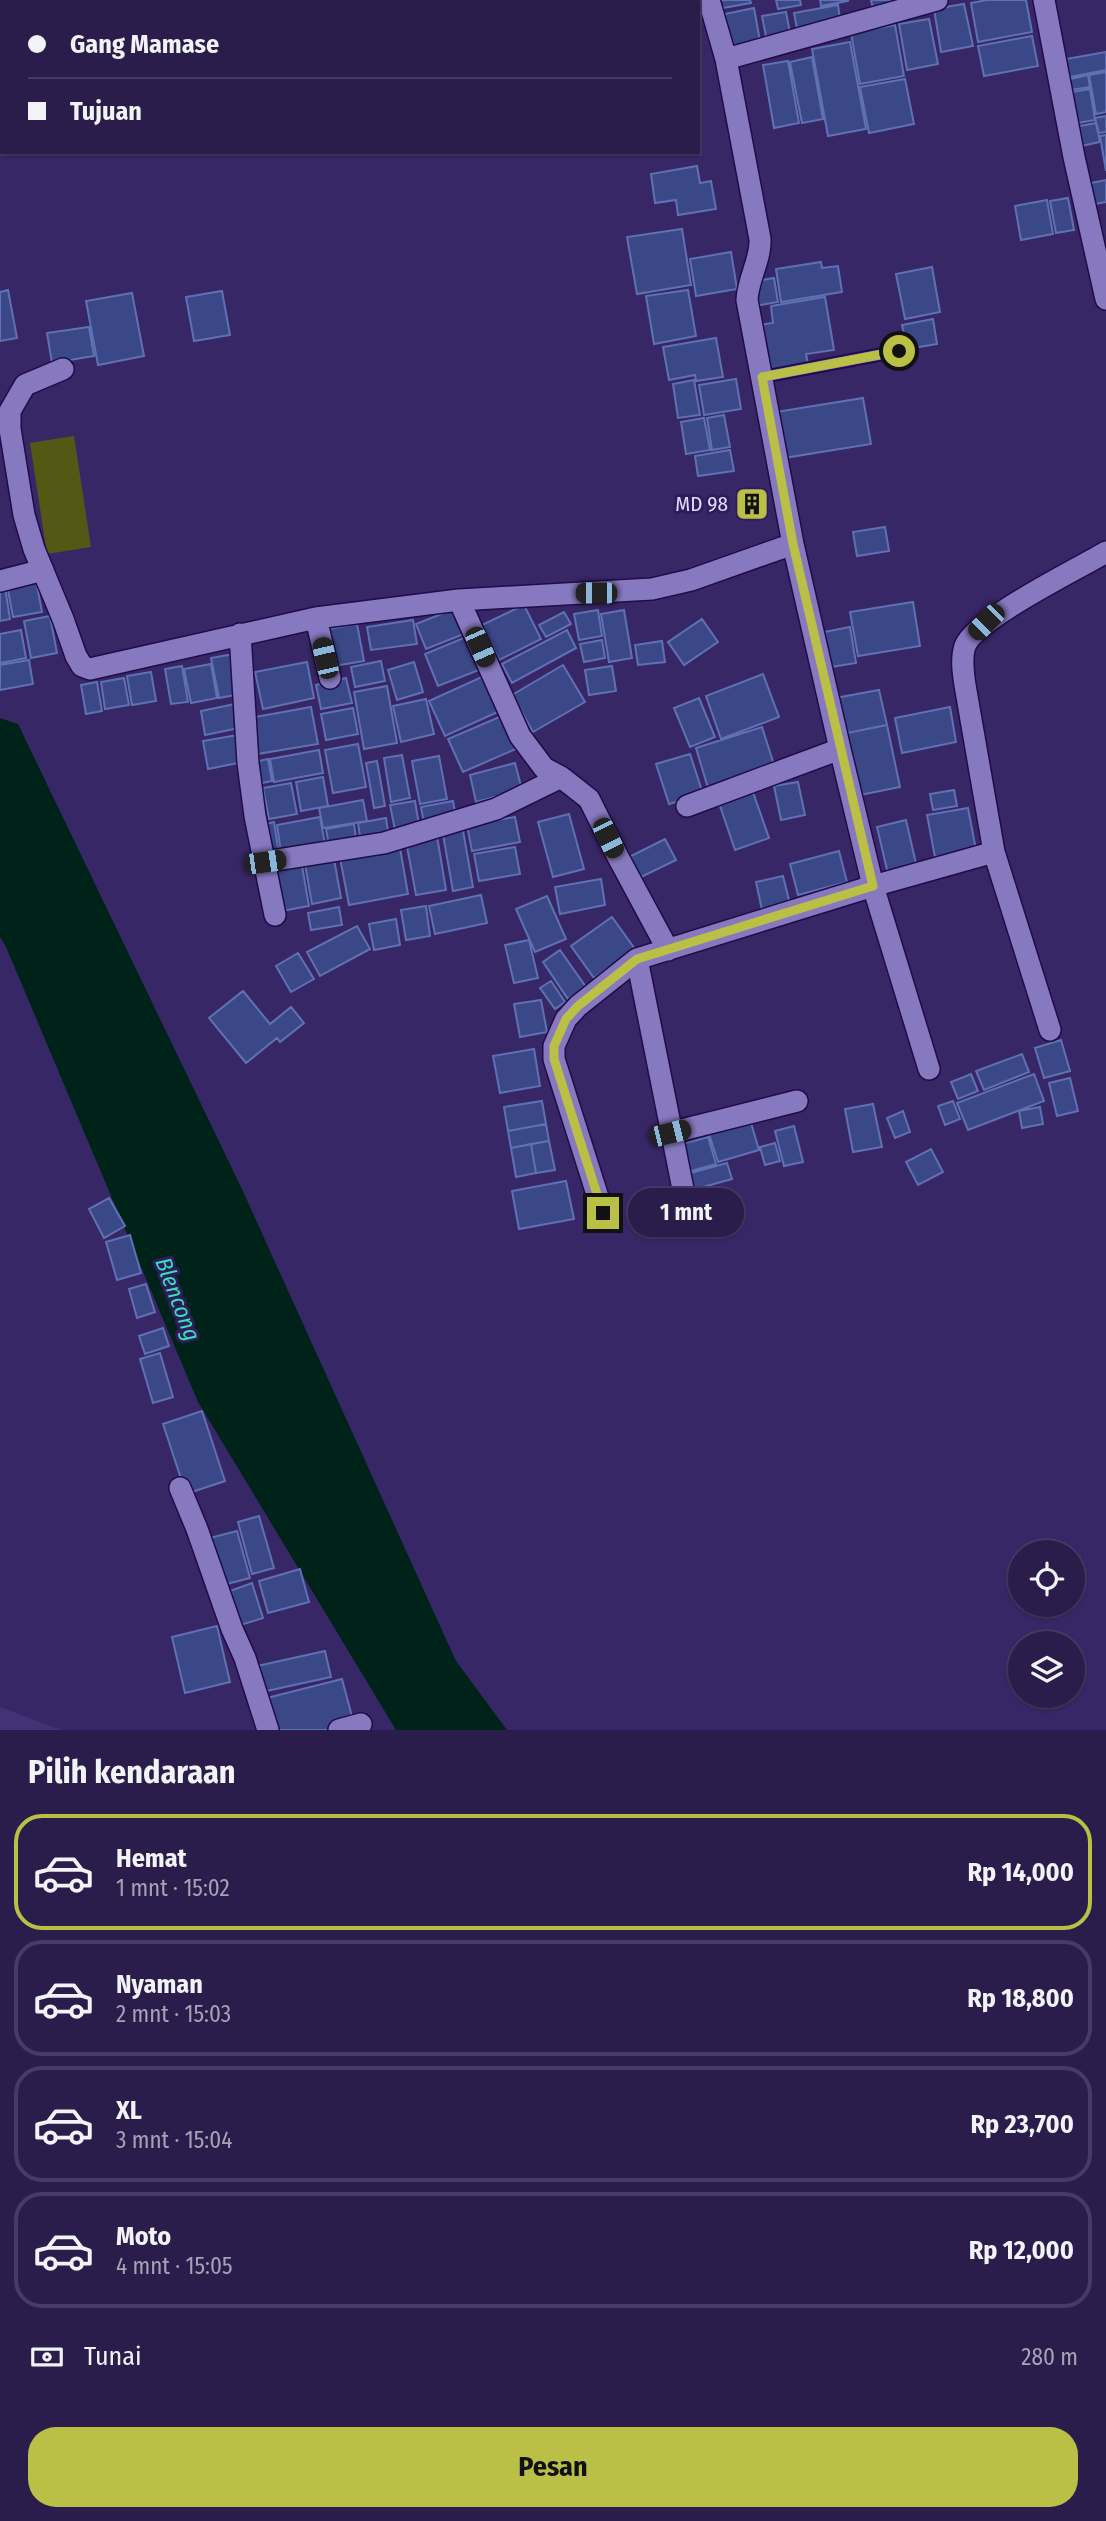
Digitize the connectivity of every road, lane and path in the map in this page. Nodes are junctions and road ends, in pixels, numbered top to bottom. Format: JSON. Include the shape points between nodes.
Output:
{"nodes":[{"id":1,"x":709,"y":0,"type":"edge"},
{"id":2,"x":937,"y":0,"type":"edge"},
{"id":3,"x":1044,"y":0,"type":"edge"},
{"id":4,"x":726,"y":60,"type":"junction"},
{"id":5,"x":1106,"y":299,"type":"edge"},
{"id":6,"x":899,"y":351,"type":"dead end"},
{"id":7,"x":63,"y":369,"type":"dead end"},
{"id":8,"x":762,"y":377,"type":"junction"},
{"id":9,"x":793,"y":544,"type":"junction"},
{"id":10,"x":1106,"y":552,"type":"edge"},
{"id":11,"x":43,"y":570,"type":"junction"},
{"id":12,"x":0,"y":581,"type":"edge"},
{"id":13,"x":459,"y":600,"type":"junction"},
{"id":14,"x":316,"y":618,"type":"junction"},
{"id":15,"x":240,"y":634,"type":"junction"},
{"id":16,"x":330,"y":678,"type":"dead end"},
{"id":17,"x":840,"y":749,"type":"junction"},
{"id":18,"x":561,"y":777,"type":"junction"},
{"id":19,"x":687,"y":806,"type":"dead end"},
{"id":20,"x":994,"y":852,"type":"junction"},
{"id":21,"x":264,"y":862,"type":"junction"},
{"id":22,"x":873,"y":886,"type":"junction"},
{"id":23,"x":275,"y":915,"type":"dead end"},
{"id":24,"x":668,"y":950,"type":"junction"},
{"id":25,"x":637,"y":959,"type":"junction"},
{"id":26,"x":1050,"y":1030,"type":"dead end"},
{"id":27,"x":929,"y":1069,"type":"dead end"},
{"id":28,"x":797,"y":1101,"type":"dead end"},
{"id":29,"x":670,"y":1133,"type":"junction"},
{"id":30,"x":684,"y":1194,"type":"dead end"},
{"id":31,"x":603,"y":1213,"type":"dead end"},
{"id":32,"x":180,"y":1488,"type":"dead end"},
{"id":33,"x":361,"y":1724,"type":"dead end"},
{"id":34,"x":268,"y":1730,"type":"edge"},
{"id":35,"x":339,"y":1730,"type":"edge"}],
"edges":[{"from":1,"to":4,"type":"street"},
{"from":2,"to":4,"type":"street"},
{"from":3,"to":5,"type":"street"},
{"from":4,"to":8,"type":"street","via":[[760,239],[747,300]]},
{"from":6,"to":8,"type":"lane"},
{"from":7,"to":11,"type":"street","via":[[25,385],[10,411],[24,515]]},
{"from":8,"to":9,"type":"street"},
{"from":9,"to":13,"type":"street","via":[[652,589]]},
{"from":9,"to":17,"type":"street"},
{"from":10,"to":20,"type":"street","via":[[986,622],[965,646],[965,684]]},
{"from":11,"to":12,"type":"street"},
{"from":11,"to":15,"type":"street","via":[[76,656],[90,669]]},
{"from":13,"to":14,"type":"street"},
{"from":13,"to":18,"type":"street","via":[[520,736],[544,768]]},
{"from":14,"to":15,"type":"street"},
{"from":14,"to":16,"type":"street"},
{"from":15,"to":21,"type":"street","via":[[248,763]]},
{"from":17,"to":19,"type":"street"},
{"from":17,"to":22,"type":"street"},
{"from":18,"to":21,"type":"street","via":[[496,809],[384,843]]},
{"from":18,"to":24,"type":"street","via":[[589,799]]},
{"from":20,"to":22,"type":"street"},
{"from":20,"to":26,"type":"street"},
{"from":21,"to":23,"type":"street"},
{"from":22,"to":24,"type":"street"},
{"from":22,"to":27,"type":"street"},
{"from":24,"to":25,"type":"street"},
{"from":25,"to":29,"type":"street"},
{"from":25,"to":31,"type":"street","via":[[578,1006],[566,1019],[554,1046],[554,1059]]},
{"from":28,"to":29,"type":"street"},
{"from":29,"to":30,"type":"street"},
{"from":32,"to":34,"type":"street","via":[[246,1658]]},
{"from":33,"to":35,"type":"street"}]}
